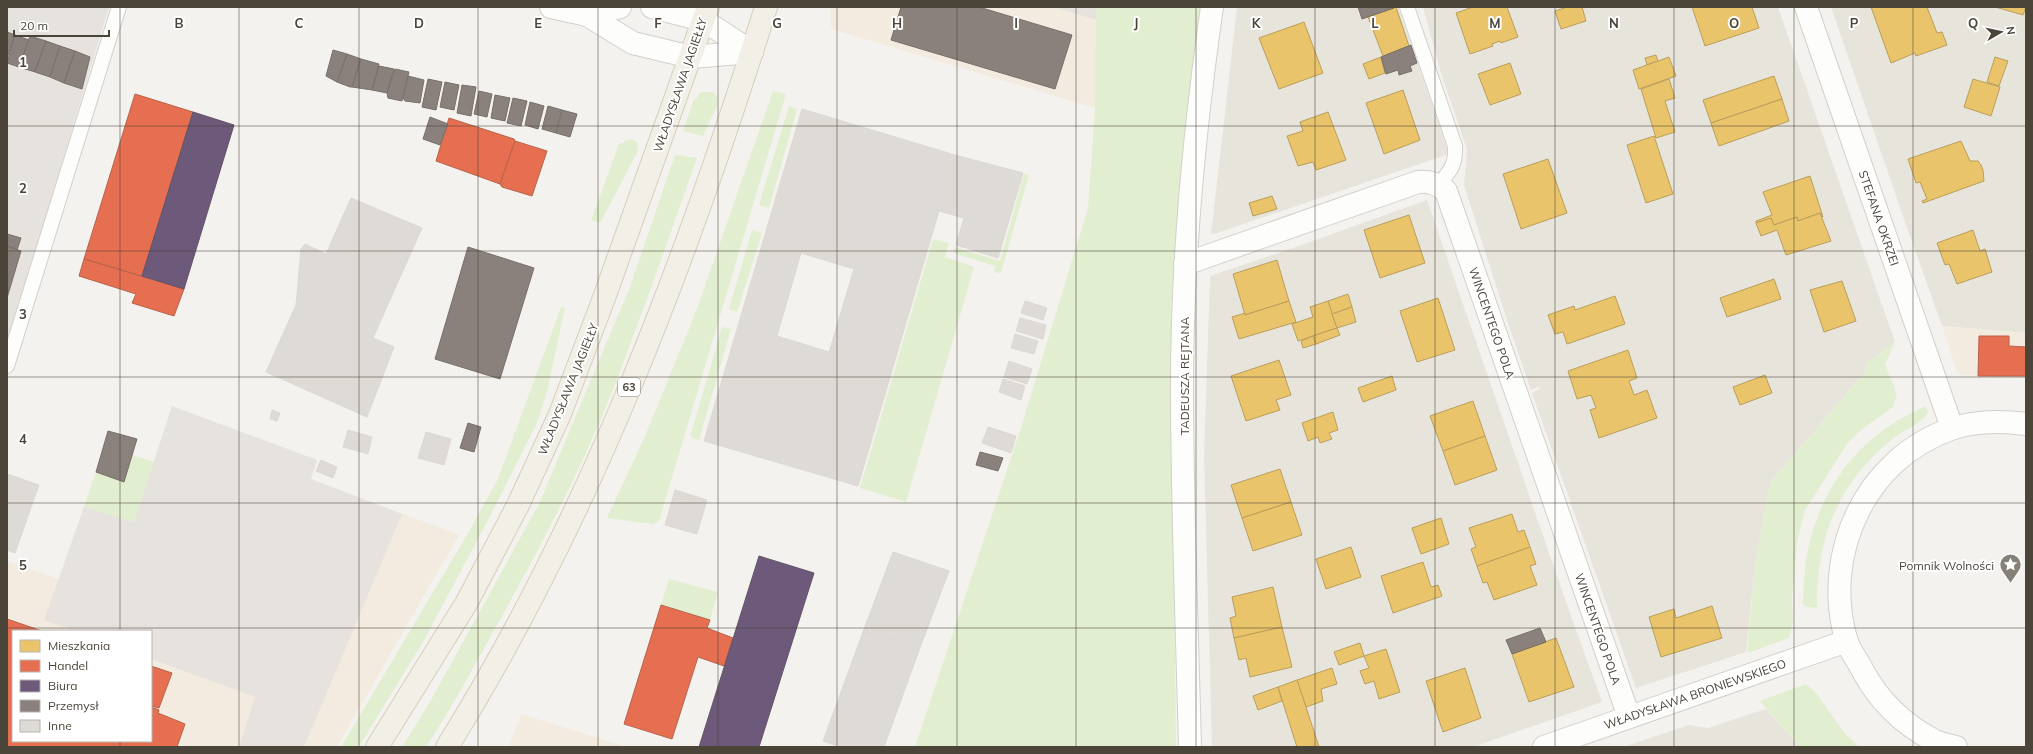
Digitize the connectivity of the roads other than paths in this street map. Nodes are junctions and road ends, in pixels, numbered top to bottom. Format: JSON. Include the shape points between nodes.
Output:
{"nodes":[{"id":1,"x":119,"y":7,"type":"edge"},
{"id":2,"x":551,"y":7,"type":"edge"},
{"id":3,"x":620,"y":7,"type":"edge"},
{"id":4,"x":652,"y":7,"type":"edge"},
{"id":5,"x":766,"y":7,"type":"edge"},
{"id":6,"x":1212,"y":7,"type":"edge"},
{"id":7,"x":1407,"y":7,"type":"edge"},
{"id":8,"x":1806,"y":7,"type":"edge"},
{"id":9,"x":589,"y":11,"type":"edge"},
{"id":10,"x":706,"y":14,"type":"edge"},
{"id":11,"x":752,"y":52,"type":"junction"},
{"id":12,"x":691,"y":58,"type":"junction"},
{"id":13,"x":1438,"y":185,"type":"junction"},
{"id":14,"x":1185,"y":264,"type":"junction"},
{"id":15,"x":7,"y":366,"type":"edge"},
{"id":16,"x":2026,"y":424,"type":"edge"},
{"id":17,"x":1952,"y":428,"type":"junction"},
{"id":18,"x":1847,"y":641,"type":"junction"},
{"id":19,"x":1629,"y":717,"type":"junction"},
{"id":20,"x":1932,"y":744,"type":"edge"},
{"id":21,"x":377,"y":747,"type":"edge"},
{"id":22,"x":447,"y":747,"type":"edge"},
{"id":23,"x":1190,"y":747,"type":"edge"},
{"id":24,"x":1544,"y":747,"type":"edge"},
{"id":25,"x":1956,"y":747,"type":"edge"}],
"edges":[{"from":1,"to":15,"type":"lane"},
{"from":2,"to":9,"type":"street"},
{"from":3,"to":9,"type":"street"},
{"from":4,"to":10,"type":"street"},
{"from":5,"to":11,"type":"main road","number":"63"},
{"from":6,"to":14,"type":"street","name":"TADEUSZA REJTANA","via":[[1202,75]]},
{"from":7,"to":13,"type":"lane","via":[[1455,146],[1456,156],[1452,169]]},
{"from":8,"to":17,"type":"street","name":"STEFANA OKRZEI"},
{"from":9,"to":12,"type":"street","via":[[633,43]]},
{"from":10,"to":11,"type":"street"},
{"from":10,"to":12,"type":"main road","name":"WŁADYSŁAWA JAGIEŁŁY"},
{"from":11,"to":12,"type":"street"},
{"from":11,"to":22,"type":"main road","number":"63","via":[[655,323],[597,464],[565,533],[516,626]]},
{"from":12,"to":21,"type":"main road","name":"WŁADYSŁAWA JAGIEŁŁY","via":[[560,414],[518,505],[467,602]]},
{"from":13,"to":14,"type":"street","via":[[1428,181],[1418,182]]},
{"from":13,"to":19,"type":"street","name":"WINCENTEGO POLA","via":[[1446,191]]},
{"from":14,"to":23,"type":"street","name":"TADEUSZA REJTANA","via":[[1182,385]]},
{"from":16,"to":17,"type":"street","via":[[1982,423]]},
{"from":17,"to":18,"type":"street","via":[[1905,453],[1862,501],[1846,539],[1838,582],[1840,612]]},
{"from":18,"to":19,"type":"street","name":"WŁADYSŁAWA BRONIEWSKIEGO"},
{"from":18,"to":20,"type":"street","via":[[1869,682],[1892,712]]},
{"from":19,"to":24,"type":"street","name":"WŁADYSŁAWA BRONIEWSKIEGO"},
{"from":20,"to":25,"type":"street"}]}
